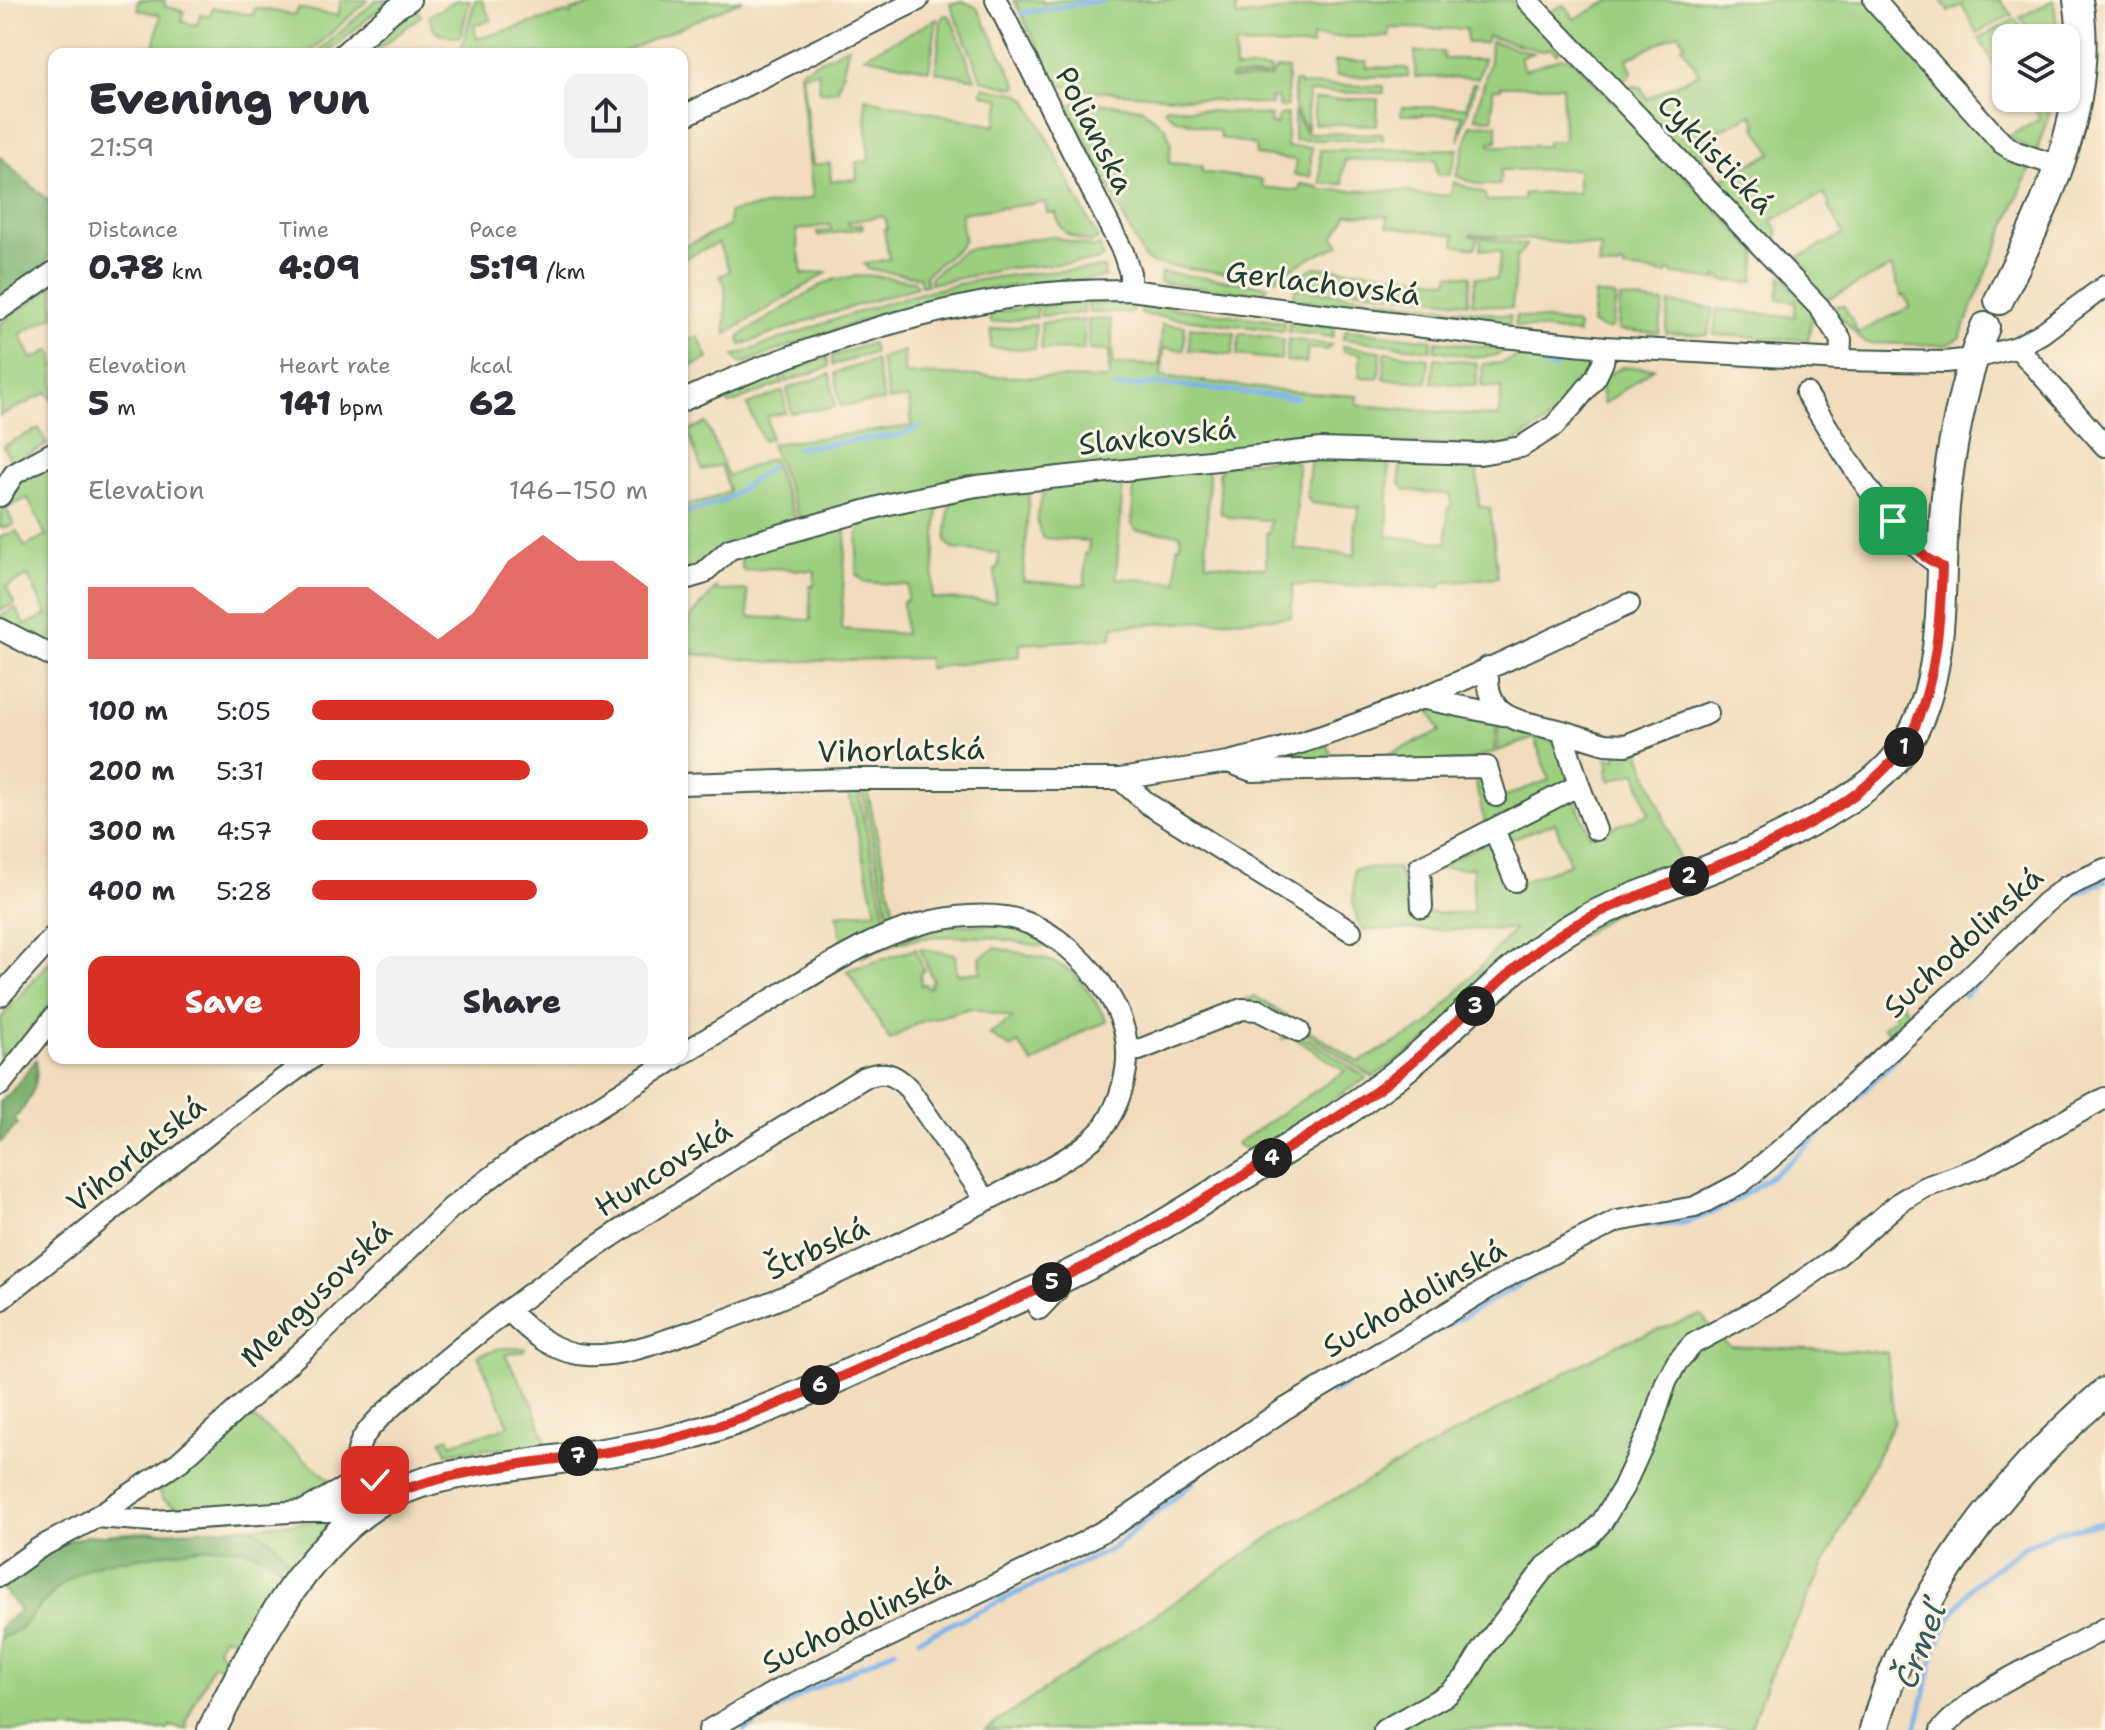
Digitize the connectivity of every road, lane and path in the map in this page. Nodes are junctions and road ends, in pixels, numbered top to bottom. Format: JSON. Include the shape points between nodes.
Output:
{"nodes":[{"id":1,"x":410,"y":0,"type":"edge"},
{"id":2,"x":918,"y":0,"type":"edge"},
{"id":3,"x":996,"y":0,"type":"edge"},
{"id":4,"x":1527,"y":0,"type":"edge"},
{"id":5,"x":1874,"y":0,"type":"edge"},
{"id":6,"x":2078,"y":0,"type":"edge"},
{"id":7,"x":350,"y":48,"type":"edge"},
{"id":8,"x":688,"y":114,"type":"edge"},
{"id":9,"x":2058,"y":166,"type":"junction"},
{"id":10,"x":48,"y":276,"type":"edge"},
{"id":11,"x":2105,"y":286,"type":"edge"},
{"id":12,"x":1130,"y":290,"type":"junction"},
{"id":13,"x":1999,"y":300,"type":"dead end"},
{"id":14,"x":0,"y":309,"type":"edge"},
{"id":15,"x":1985,"y":327,"type":"dead end"},
{"id":16,"x":1605,"y":347,"type":"junction"},
{"id":17,"x":2017,"y":347,"type":"junction"},
{"id":18,"x":1972,"y":359,"type":"junction"},
{"id":19,"x":1840,"y":360,"type":"junction"},
{"id":20,"x":1806,"y":393,"type":"dead end"},
{"id":21,"x":688,"y":398,"type":"edge"},
{"id":22,"x":2105,"y":446,"type":"edge"},
{"id":23,"x":48,"y":455,"type":"edge"},
{"id":24,"x":0,"y":496,"type":"edge"},
{"id":25,"x":1942,"y":567,"type":"junction"},
{"id":26,"x":688,"y":578,"type":"edge"},
{"id":27,"x":1629,"y":604,"type":"dead end"},
{"id":28,"x":0,"y":629,"type":"edge"},
{"id":29,"x":48,"y":654,"type":"edge"},
{"id":30,"x":1488,"y":667,"type":"junction"},
{"id":31,"x":1420,"y":698,"type":"junction"},
{"id":32,"x":1708,"y":713,"type":"dead end"},
{"id":33,"x":1503,"y":715,"type":"junction"},
{"id":34,"x":1562,"y":731,"type":"junction"},
{"id":35,"x":1228,"y":762,"type":"junction"},
{"id":36,"x":1120,"y":779,"type":"junction"},
{"id":37,"x":1579,"y":785,"type":"junction"},
{"id":38,"x":688,"y":786,"type":"edge"},
{"id":39,"x":1496,"y":796,"type":"dead end"},
{"id":40,"x":1494,"y":829,"type":"junction"},
{"id":41,"x":1596,"y":830,"type":"dead end"},
{"id":42,"x":2105,"y":869,"type":"edge"},
{"id":43,"x":1515,"y":881,"type":"dead end"},
{"id":44,"x":1422,"y":907,"type":"dead end"},
{"id":45,"x":1351,"y":931,"type":"dead end"},
{"id":46,"x":48,"y":943,"type":"edge"},
{"id":47,"x":0,"y":996,"type":"edge"},
{"id":48,"x":48,"y":1025,"type":"edge"},
{"id":49,"x":1299,"y":1031,"type":"dead end"},
{"id":50,"x":688,"y":1050,"type":"edge"},
{"id":51,"x":1128,"y":1051,"type":"junction"},
{"id":52,"x":304,"y":1064,"type":"edge"},
{"id":53,"x":666,"y":1064,"type":"edge"},
{"id":54,"x":0,"y":1085,"type":"edge"},
{"id":55,"x":2105,"y":1098,"type":"edge"},
{"id":56,"x":986,"y":1200,"type":"junction"},
{"id":57,"x":1062,"y":1278,"type":"junction"},
{"id":58,"x":0,"y":1300,"type":"edge"},
{"id":59,"x":1039,"y":1309,"type":"dead end"},
{"id":60,"x":509,"y":1311,"type":"junction"},
{"id":61,"x":2105,"y":1392,"type":"edge"},
{"id":62,"x":360,"y":1443,"type":"junction"},
{"id":63,"x":354,"y":1480,"type":"junction"},
{"id":64,"x":147,"y":1483,"type":"junction"},
{"id":65,"x":391,"y":1488,"type":"junction"},
{"id":66,"x":340,"y":1510,"type":"junction"},
{"id":67,"x":95,"y":1517,"type":"junction"},
{"id":68,"x":171,"y":1521,"type":"junction"},
{"id":69,"x":0,"y":1576,"type":"edge"},
{"id":70,"x":2105,"y":1628,"type":"edge"},
{"id":71,"x":212,"y":1730,"type":"edge"},
{"id":72,"x":709,"y":1730,"type":"edge"},
{"id":73,"x":1384,"y":1730,"type":"edge"},
{"id":74,"x":1874,"y":1730,"type":"edge"},
{"id":75,"x":1941,"y":1730,"type":"edge"}],
"edges":[{"from":1,"to":7,"type":"street"},
{"from":2,"to":8,"type":"street"},
{"from":3,"to":12,"type":"street","name":"Polianska","via":[[1123,252]]},
{"from":4,"to":19,"type":"street","name":"Cyklistická","via":[[1820,308],[1841,340]]},
{"from":5,"to":9,"type":"street","via":[[1992,135],[2016,152]]},
{"from":6,"to":9,"type":"street","via":[[2080,81]]},
{"from":9,"to":13,"type":"street"},
{"from":10,"to":14,"type":"street"},
{"from":11,"to":17,"type":"street","name":"Gerlachovská"},
{"from":12,"to":16,"type":"street","name":"Gerlachovská"},
{"from":12,"to":21,"type":"street","name":"Gerlachovská","via":[[1011,297],[926,316],[810,350]]},
{"from":15,"to":18,"type":"street"},
{"from":16,"to":19,"type":"street","name":"Gerlachovská"},
{"from":16,"to":26,"type":"street","name":"Slavkovská","via":[[1596,377],[1574,404],[1554,426],[1521,447],[1480,454],[1321,449],[976,486],[889,504],[730,549],[702,574]]},
{"from":17,"to":18,"type":"street","name":"Gerlachovská"},
{"from":17,"to":22,"type":"street"},
{"from":18,"to":19,"type":"street","name":"Gerlachovská"},
{"from":18,"to":25,"type":"street","via":[[1945,502]]},
{"from":20,"to":25,"type":"street","via":[[1893,521],[1925,557]]},
{"from":23,"to":24,"type":"street","via":[[14,474]]},
{"from":25,"to":57,"type":"street","via":[[1938,643],[1917,724],[1896,760],[1866,788],[1759,848],[1598,912],[1566,931],[1377,1090],[1182,1213]]},
{"from":27,"to":30,"type":"street","name":"Vihorlatská"},
{"from":28,"to":29,"type":"street"},
{"from":30,"to":31,"type":"street","name":"Vihorlatská"},
{"from":30,"to":33,"type":"street","via":[[1487,690]]},
{"from":31,"to":33,"type":"street"},
{"from":31,"to":35,"type":"street","name":"Vihorlatská","via":[[1346,727]]},
{"from":32,"to":34,"type":"street","via":[[1626,745]]},
{"from":33,"to":34,"type":"street"},
{"from":34,"to":37,"type":"street"},
{"from":35,"to":36,"type":"street","name":"Vihorlatská"},
{"from":35,"to":39,"type":"street","name":"Vihorlatská","via":[[1252,771],[1487,767]]},
{"from":36,"to":38,"type":"street","name":"Vihorlatská","via":[[857,779]]},
{"from":36,"to":45,"type":"street","via":[[1148,804]]},
{"from":37,"to":40,"type":"street"},
{"from":37,"to":41,"type":"street"},
{"from":40,"to":43,"type":"street"},
{"from":40,"to":44,"type":"street","via":[[1420,867]]},
{"from":42,"to":72,"type":"street","name":"Suchodolinská","via":[[2045,903],[1741,1183],[1695,1207],[1617,1221],[1532,1263],[1283,1410],[1082,1543],[776,1691]]},
{"from":46,"to":47,"type":"street"},
{"from":48,"to":54,"type":"street"},
{"from":49,"to":51,"type":"street","via":[[1258,1010],[1242,1009]]},
{"from":50,"to":51,"type":"street","via":[[873,940],[928,923],[980,916],[1008,917],[1037,927],[1077,956],[1114,1005]]},
{"from":51,"to":56,"type":"street","name":"Štrbská","via":[[1119,1095],[1099,1133],[1037,1175]]},
{"from":52,"to":58,"type":"street","name":"Vihorlatská"},
{"from":53,"to":64,"type":"street","name":"Mengusovská","via":[[518,1157],[451,1208],[245,1404]]},
{"from":55,"to":73,"type":"street","via":[[1981,1167],[1923,1188],[1776,1299],[1693,1344],[1666,1382],[1651,1427],[1602,1522],[1546,1566],[1465,1678],[1448,1694]]},
{"from":56,"to":60,"type":"street","name":"Štrbská","via":[[786,1297],[645,1347],[585,1355],[563,1350]]},
{"from":56,"to":60,"type":"street","name":"Huncovská","via":[[909,1089],[898,1077],[875,1073],[637,1218]]},
{"from":57,"to":59,"type":"street"},
{"from":57,"to":65,"type":"street","via":[[703,1431],[627,1449]]},
{"from":60,"to":62,"type":"street","name":"Huncovská","via":[[391,1407]]},
{"from":61,"to":74,"type":"street","via":[[2036,1457],[1961,1551],[1909,1639]]},
{"from":62,"to":63,"type":"street"},
{"from":62,"to":65,"type":"street"},
{"from":63,"to":65,"type":"street","via":[[365,1476]]},
{"from":63,"to":66,"type":"street"},
{"from":64,"to":67,"type":"street","name":"Mengusovská"},
{"from":64,"to":68,"type":"street","via":[[148,1503]]},
{"from":65,"to":66,"type":"street"},
{"from":66,"to":68,"type":"street"},
{"from":66,"to":71,"type":"street","via":[[263,1634]]},
{"from":67,"to":68,"type":"street"},
{"from":67,"to":69,"type":"street","name":"Mengusovská"},
{"from":70,"to":75,"type":"street","via":[[1989,1690]]}]}
